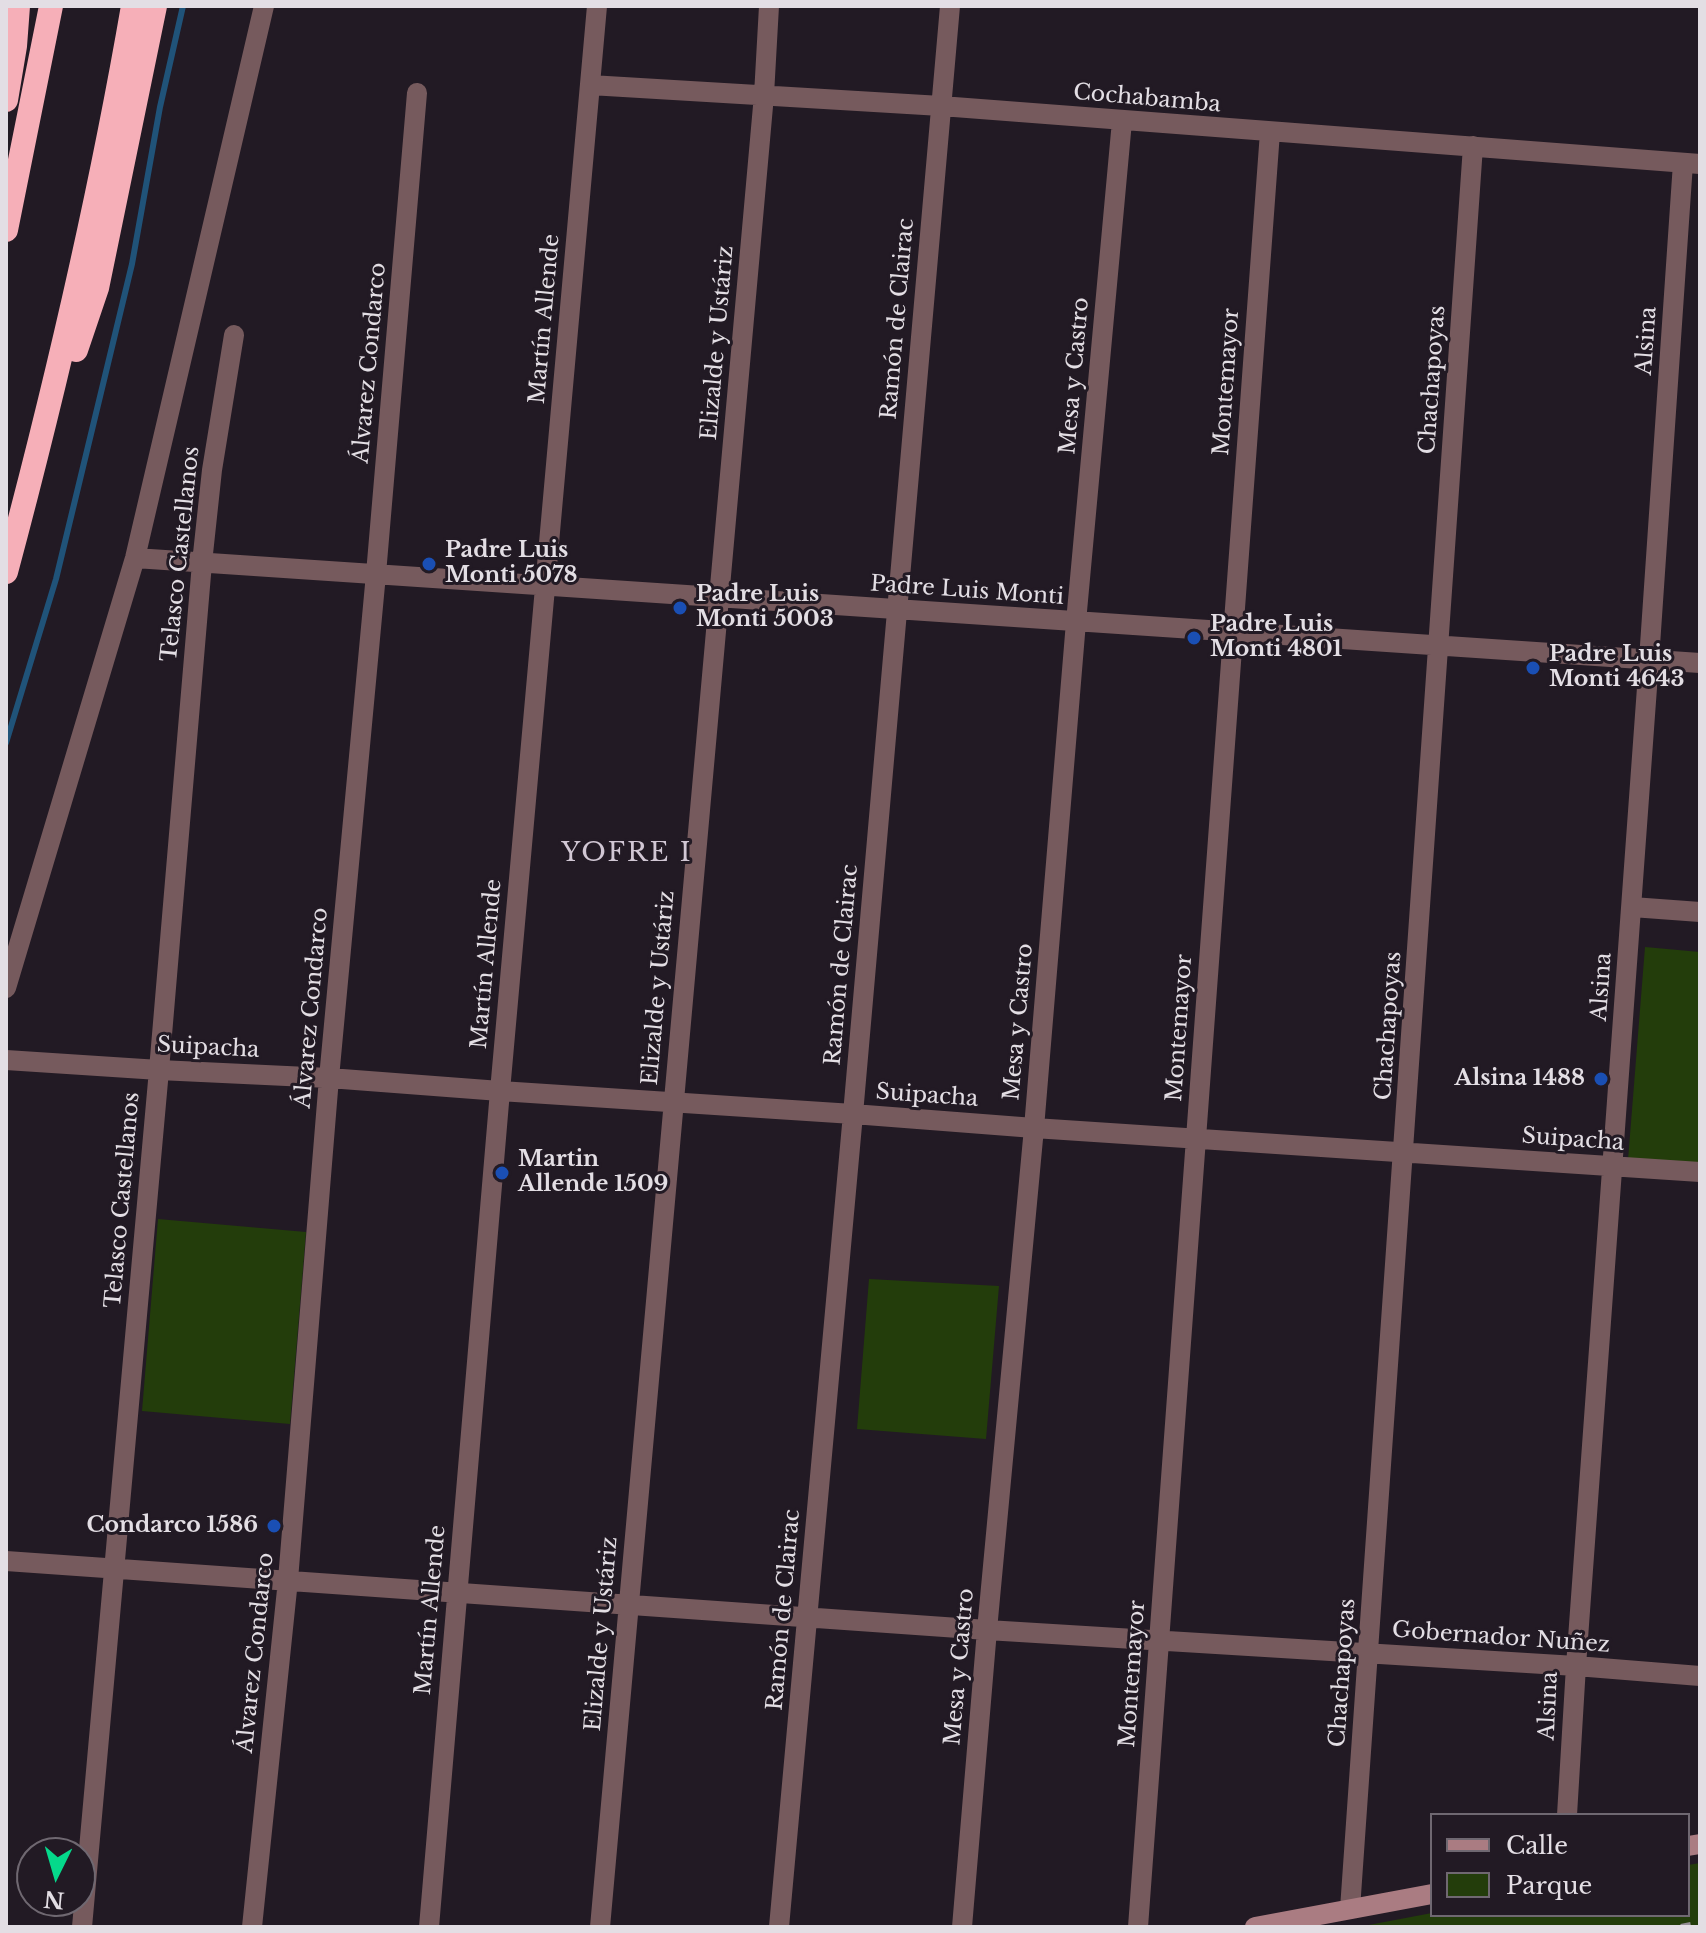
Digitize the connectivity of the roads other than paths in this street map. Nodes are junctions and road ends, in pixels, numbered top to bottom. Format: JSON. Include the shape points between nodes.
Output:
{"nodes":[{"id":1,"x":18,"y":6,"type":"edge"},
{"id":2,"x":51,"y":6,"type":"edge"},
{"id":3,"x":133,"y":6,"type":"edge"},
{"id":4,"x":155,"y":6,"type":"edge"},
{"id":5,"x":264,"y":6,"type":"edge"},
{"id":6,"x":597,"y":6,"type":"edge"},
{"id":7,"x":769,"y":6,"type":"edge"},
{"id":8,"x":950,"y":6,"type":"edge"},
{"id":9,"x":590,"y":85,"type":"junction"},
{"id":10,"x":417,"y":93,"type":"dead end"},
{"id":11,"x":764,"y":95,"type":"junction"},
{"id":12,"x":6,"y":100,"type":"edge"},
{"id":13,"x":941,"y":106,"type":"junction"},
{"id":14,"x":1122,"y":121,"type":"junction"},
{"id":15,"x":1270,"y":132,"type":"junction"},
{"id":16,"x":1473,"y":146,"type":"junction"},
{"id":17,"x":1691,"y":163,"type":"edge"},
{"id":18,"x":6,"y":230,"type":"edge"},
{"id":19,"x":234,"y":335,"type":"dead end"},
{"id":20,"x":25,"y":500,"type":"junction"},
{"id":21,"x":135,"y":558,"type":"junction"},
{"id":22,"x":202,"y":563,"type":"junction"},
{"id":23,"x":6,"y":572,"type":"edge"},
{"id":24,"x":376,"y":574,"type":"junction"},
{"id":25,"x":544,"y":587,"type":"junction"},
{"id":26,"x":719,"y":599,"type":"junction"},
{"id":27,"x":897,"y":609,"type":"junction"},
{"id":28,"x":1076,"y":622,"type":"junction"},
{"id":29,"x":1232,"y":632,"type":"junction"},
{"id":30,"x":1439,"y":646,"type":"junction"},
{"id":31,"x":1649,"y":660,"type":"junction"},
{"id":32,"x":1700,"y":663,"type":"edge"},
{"id":33,"x":1632,"y":907,"type":"junction"},
{"id":34,"x":1700,"y":912,"type":"edge"},
{"id":35,"x":6,"y":988,"type":"edge"},
{"id":36,"x":6,"y":1060,"type":"edge"},
{"id":37,"x":159,"y":1070,"type":"junction"},
{"id":38,"x":329,"y":1078,"type":"junction"},
{"id":39,"x":500,"y":1091,"type":"junction"},
{"id":40,"x":673,"y":1103,"type":"junction"},
{"id":41,"x":853,"y":1114,"type":"junction"},
{"id":42,"x":1034,"y":1128,"type":"junction"},
{"id":43,"x":1196,"y":1139,"type":"junction"},
{"id":44,"x":1404,"y":1153,"type":"junction"},
{"id":45,"x":1613,"y":1167,"type":"junction"},
{"id":46,"x":1700,"y":1172,"type":"edge"},
{"id":47,"x":6,"y":1561,"type":"edge"},
{"id":48,"x":114,"y":1567,"type":"junction"},
{"id":49,"x":288,"y":1580,"type":"junction"},
{"id":50,"x":457,"y":1592,"type":"junction"},
{"id":51,"x":628,"y":1603,"type":"junction"},
{"id":52,"x":807,"y":1616,"type":"junction"},
{"id":53,"x":987,"y":1630,"type":"junction"},
{"id":54,"x":1160,"y":1639,"type":"junction"},
{"id":55,"x":1369,"y":1654,"type":"junction"},
{"id":56,"x":1576,"y":1666,"type":"junction"},
{"id":57,"x":1700,"y":1676,"type":"edge"},
{"id":58,"x":1567,"y":1813,"type":"edge"},
{"id":59,"x":1430,"y":1894,"type":"edge"},
{"id":60,"x":1350,"y":1909,"type":"junction"},
{"id":61,"x":82,"y":1927,"type":"edge"},
{"id":62,"x":252,"y":1927,"type":"edge"},
{"id":63,"x":429,"y":1927,"type":"edge"},
{"id":64,"x":600,"y":1927,"type":"edge"},
{"id":65,"x":779,"y":1927,"type":"edge"},
{"id":66,"x":962,"y":1927,"type":"edge"},
{"id":67,"x":1138,"y":1927,"type":"edge"},
{"id":68,"x":1255,"y":1927,"type":"edge"}],
"edges":[{"from":1,"to":12,"type":"highway"},
{"from":2,"to":18,"type":"highway"},
{"from":3,"to":20,"type":"highway","via":[[71,313]]},
{"from":4,"to":20,"type":"highway","via":[[97,288]]},
{"from":5,"to":21,"type":"street"},
{"from":6,"to":9,"type":"street","name":"Martín Allende"},
{"from":7,"to":11,"type":"street","name":"Elizalde y Ustáriz"},
{"from":8,"to":13,"type":"street","name":"Ramón de Clairac"},
{"from":9,"to":11,"type":"street","name":"Cochabamba"},
{"from":9,"to":25,"type":"street","name":"Martín Allende"},
{"from":10,"to":24,"type":"street","name":"Álvarez Condarco"},
{"from":11,"to":13,"type":"street","name":"Cochabamba"},
{"from":11,"to":26,"type":"street","name":"Elizalde y Ustáriz"},
{"from":13,"to":14,"type":"street","name":"Cochabamba"},
{"from":13,"to":27,"type":"street","name":"Ramón de Clairac"},
{"from":14,"to":15,"type":"street","name":"Cochabamba"},
{"from":14,"to":28,"type":"street","name":"Mesa y Castro"},
{"from":15,"to":16,"type":"street","name":"Cochabamba"},
{"from":15,"to":29,"type":"street","name":"Montemayor"},
{"from":16,"to":17,"type":"street","name":"Cochabamba"},
{"from":16,"to":30,"type":"street","name":"Chachapoyas"},
{"from":17,"to":31,"type":"street","name":"Alsina"},
{"from":19,"to":22,"type":"street","name":"Telasco Castellanos"},
{"from":20,"to":23,"type":"highway"},
{"from":21,"to":22,"type":"street","name":"Padre Luis Monti"},
{"from":21,"to":35,"type":"street"},
{"from":22,"to":24,"type":"street","name":"Padre Luis Monti"},
{"from":22,"to":37,"type":"street","name":"Telasco Castellanos"},
{"from":24,"to":25,"type":"street","name":"Padre Luis Monti"},
{"from":24,"to":38,"type":"street","name":"Álvarez Condarco"},
{"from":25,"to":26,"type":"street","name":"Padre Luis Monti"},
{"from":25,"to":39,"type":"street","name":"Martín Allende"},
{"from":26,"to":27,"type":"street","name":"Padre Luis Monti"},
{"from":26,"to":40,"type":"street","name":"Elizalde y Ustáriz"},
{"from":27,"to":28,"type":"street","name":"Padre Luis Monti"},
{"from":27,"to":41,"type":"street","name":"Ramón de Clairac"},
{"from":28,"to":29,"type":"street","name":"Padre Luis Monti"},
{"from":28,"to":42,"type":"street","name":"Mesa y Castro"},
{"from":29,"to":30,"type":"street","name":"Padre Luis Monti"},
{"from":29,"to":43,"type":"street","name":"Montemayor"},
{"from":30,"to":31,"type":"street","name":"Padre Luis Monti"},
{"from":30,"to":44,"type":"street","name":"Chachapoyas"},
{"from":31,"to":32,"type":"street","name":"Padre Luis Monti"},
{"from":31,"to":33,"type":"street","name":"Alsina"},
{"from":33,"to":34,"type":"street"},
{"from":33,"to":45,"type":"street","name":"Alsina"},
{"from":36,"to":37,"type":"street","name":"Suipacha"},
{"from":37,"to":38,"type":"street","name":"Suipacha"},
{"from":37,"to":48,"type":"street","name":"Telasco Castellanos"},
{"from":38,"to":39,"type":"street","name":"Suipacha"},
{"from":38,"to":49,"type":"street","name":"Álvarez Condarco"},
{"from":39,"to":40,"type":"street","name":"Suipacha"},
{"from":39,"to":50,"type":"street","name":"Martín Allende"},
{"from":40,"to":41,"type":"street","name":"Suipacha"},
{"from":40,"to":51,"type":"street","name":"Elizalde y Ustáriz"},
{"from":41,"to":42,"type":"street","name":"Suipacha"},
{"from":41,"to":52,"type":"street","name":"Ramón de Clairac"},
{"from":42,"to":43,"type":"street","name":"Suipacha"},
{"from":42,"to":53,"type":"street","name":"Mesa y Castro"},
{"from":43,"to":44,"type":"street","name":"Suipacha"},
{"from":43,"to":54,"type":"street","name":"Montemayor"},
{"from":44,"to":45,"type":"street","name":"Suipacha"},
{"from":44,"to":55,"type":"street","name":"Chachapoyas"},
{"from":45,"to":46,"type":"street","name":"Suipacha"},
{"from":45,"to":56,"type":"street","name":"Alsina"},
{"from":47,"to":48,"type":"street","name":"Gobernador Nuñez"},
{"from":48,"to":49,"type":"street","name":"Gobernador Nuñez"},
{"from":48,"to":61,"type":"street","name":"Telasco Castellanos"},
{"from":49,"to":50,"type":"street","name":"Gobernador Nuñez"},
{"from":49,"to":62,"type":"street","name":"Álvarez Condarco"},
{"from":50,"to":51,"type":"street","name":"Gobernador Nuñez"},
{"from":50,"to":63,"type":"street","name":"Martín Allende"},
{"from":51,"to":52,"type":"street","name":"Gobernador Nuñez"},
{"from":51,"to":64,"type":"street","name":"Elizalde y Ustáriz"},
{"from":52,"to":53,"type":"street","name":"Gobernador Nuñez"},
{"from":52,"to":65,"type":"street","name":"Ramón de Clairac"},
{"from":53,"to":54,"type":"street","name":"Gobernador Nuñez"},
{"from":53,"to":66,"type":"street","name":"Mesa y Castro"},
{"from":54,"to":55,"type":"street","name":"Gobernador Nuñez"},
{"from":54,"to":67,"type":"street","name":"Montemayor"},
{"from":55,"to":56,"type":"street","name":"Gobernador Nuñez"},
{"from":55,"to":60,"type":"street","name":"Chachapoyas"},
{"from":56,"to":57,"type":"street","name":"Gobernador Nuñez"},
{"from":56,"to":58,"type":"street","name":"Alsina"},
{"from":59,"to":60,"type":"main road"},
{"from":60,"to":68,"type":"main road"}]}
